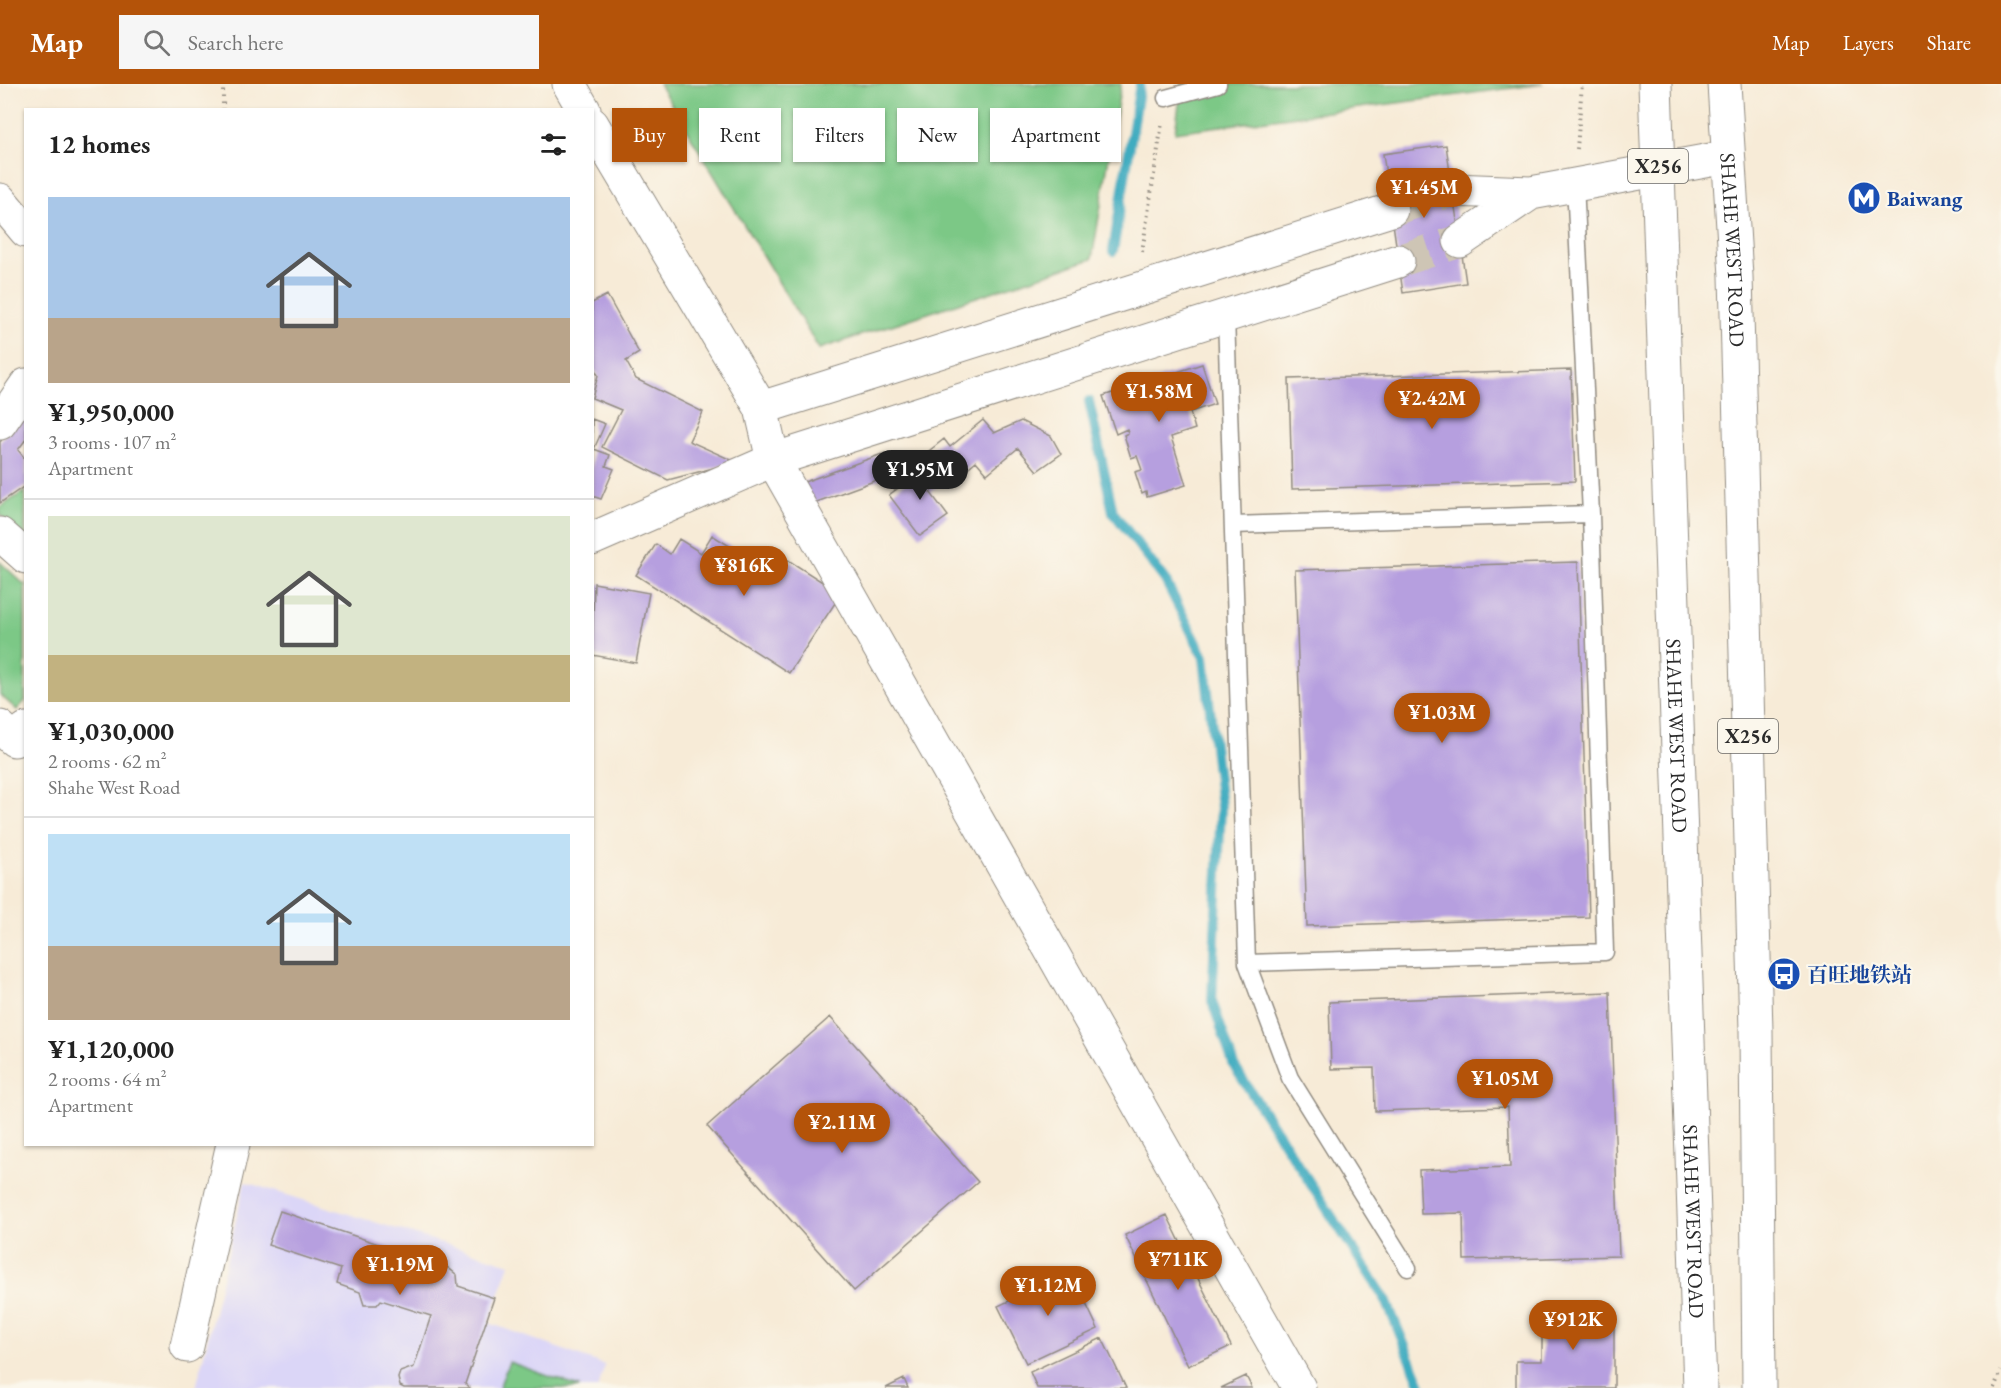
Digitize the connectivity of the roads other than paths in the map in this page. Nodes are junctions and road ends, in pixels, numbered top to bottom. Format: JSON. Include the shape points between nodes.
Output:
{"nodes":[{"id":1,"x":569,"y":84,"type":"edge"},
{"id":2,"x":1218,"y":84,"type":"edge"},
{"id":3,"x":1655,"y":84,"type":"edge"},
{"id":4,"x":1724,"y":84,"type":"edge"},
{"id":5,"x":1166,"y":98,"type":"road end"},
{"id":6,"x":583,"y":108,"type":"edge"},
{"id":7,"x":594,"y":127,"type":"edge"},
{"id":8,"x":1727,"y":157,"type":"junction"},
{"id":9,"x":1659,"y":169,"type":"junction"},
{"id":10,"x":1575,"y":183,"type":"junction"},
{"id":11,"x":1452,"y":190,"type":"tunnel mouth"},
{"id":12,"x":1530,"y":193,"type":"junction"},
{"id":13,"x":0,"y":200,"type":"edge"},
{"id":14,"x":1391,"y":210,"type":"tunnel mouth"},
{"id":15,"x":24,"y":229,"type":"edge"},
{"id":16,"x":1460,"y":241,"type":"tunnel mouth"},
{"id":17,"x":1398,"y":261,"type":"tunnel mouth"},
{"id":18,"x":1226,"y":316,"type":"junction"},
{"id":19,"x":24,"y":389,"type":"edge"},
{"id":20,"x":761,"y":408,"type":"junction"},
{"id":21,"x":0,"y":423,"type":"edge"},
{"id":22,"x":773,"y":460,"type":"junction"},
{"id":23,"x":1591,"y":514,"type":"junction"},
{"id":24,"x":1233,"y":525,"type":"junction"},
{"id":25,"x":0,"y":534,"type":"edge"},
{"id":26,"x":594,"y":538,"type":"edge"},
{"id":27,"x":24,"y":554,"type":"edge"},
{"id":28,"x":0,"y":727,"type":"edge"},
{"id":29,"x":24,"y":731,"type":"edge"},
{"id":30,"x":1247,"y":963,"type":"junction"},
{"id":31,"x":233,"y":1146,"type":"edge"},
{"id":32,"x":1408,"y":1268,"type":"dead end"},
{"id":33,"x":187,"y":1346,"type":"dead end"},
{"id":34,"x":1299,"y":1388,"type":"edge"},
{"id":35,"x":1700,"y":1388,"type":"edge"},
{"id":36,"x":1759,"y":1388,"type":"edge"}],
"edges":[{"from":1,"to":6,"type":"street"},
{"from":2,"to":5,"type":"lane"},
{"from":3,"to":9,"type":"street","name":"SHAHE WEST ROAD","number":"X256"},
{"from":4,"to":8,"type":"street","name":"SHAHE WEST ROAD","number":"X256"},
{"from":7,"to":20,"type":"street"},
{"from":8,"to":9,"type":"street"},
{"from":8,"to":36,"type":"street","name":"SHAHE WEST ROAD","number":"X256","via":[[1736,276],[1756,1019]]},
{"from":9,"to":10,"type":"street"},
{"from":9,"to":35,"type":"street","name":"SHAHE WEST ROAD","number":"X256"},
{"from":10,"to":12,"type":"street"},
{"from":10,"to":23,"type":"lane"},
{"from":11,"to":12,"type":"street"},
{"from":12,"to":16,"type":"street"},
{"from":13,"to":15,"type":"street"},
{"from":14,"to":20,"type":"street"},
{"from":17,"to":18,"type":"street"},
{"from":18,"to":22,"type":"street"},
{"from":18,"to":24,"type":"lane"},
{"from":19,"to":21,"type":"street"},
{"from":20,"to":22,"type":"street"},
{"from":22,"to":26,"type":"street"},
{"from":22,"to":34,"type":"street"},
{"from":23,"to":24,"type":"lane"},
{"from":23,"to":30,"type":"lane","via":[[1605,952]]},
{"from":24,"to":30,"type":"lane"},
{"from":25,"to":27,"type":"street"},
{"from":28,"to":29,"type":"street","via":[[14,740]]},
{"from":30,"to":32,"type":"lane","via":[[1290,1078]]},
{"from":31,"to":33,"type":"street"}]}
